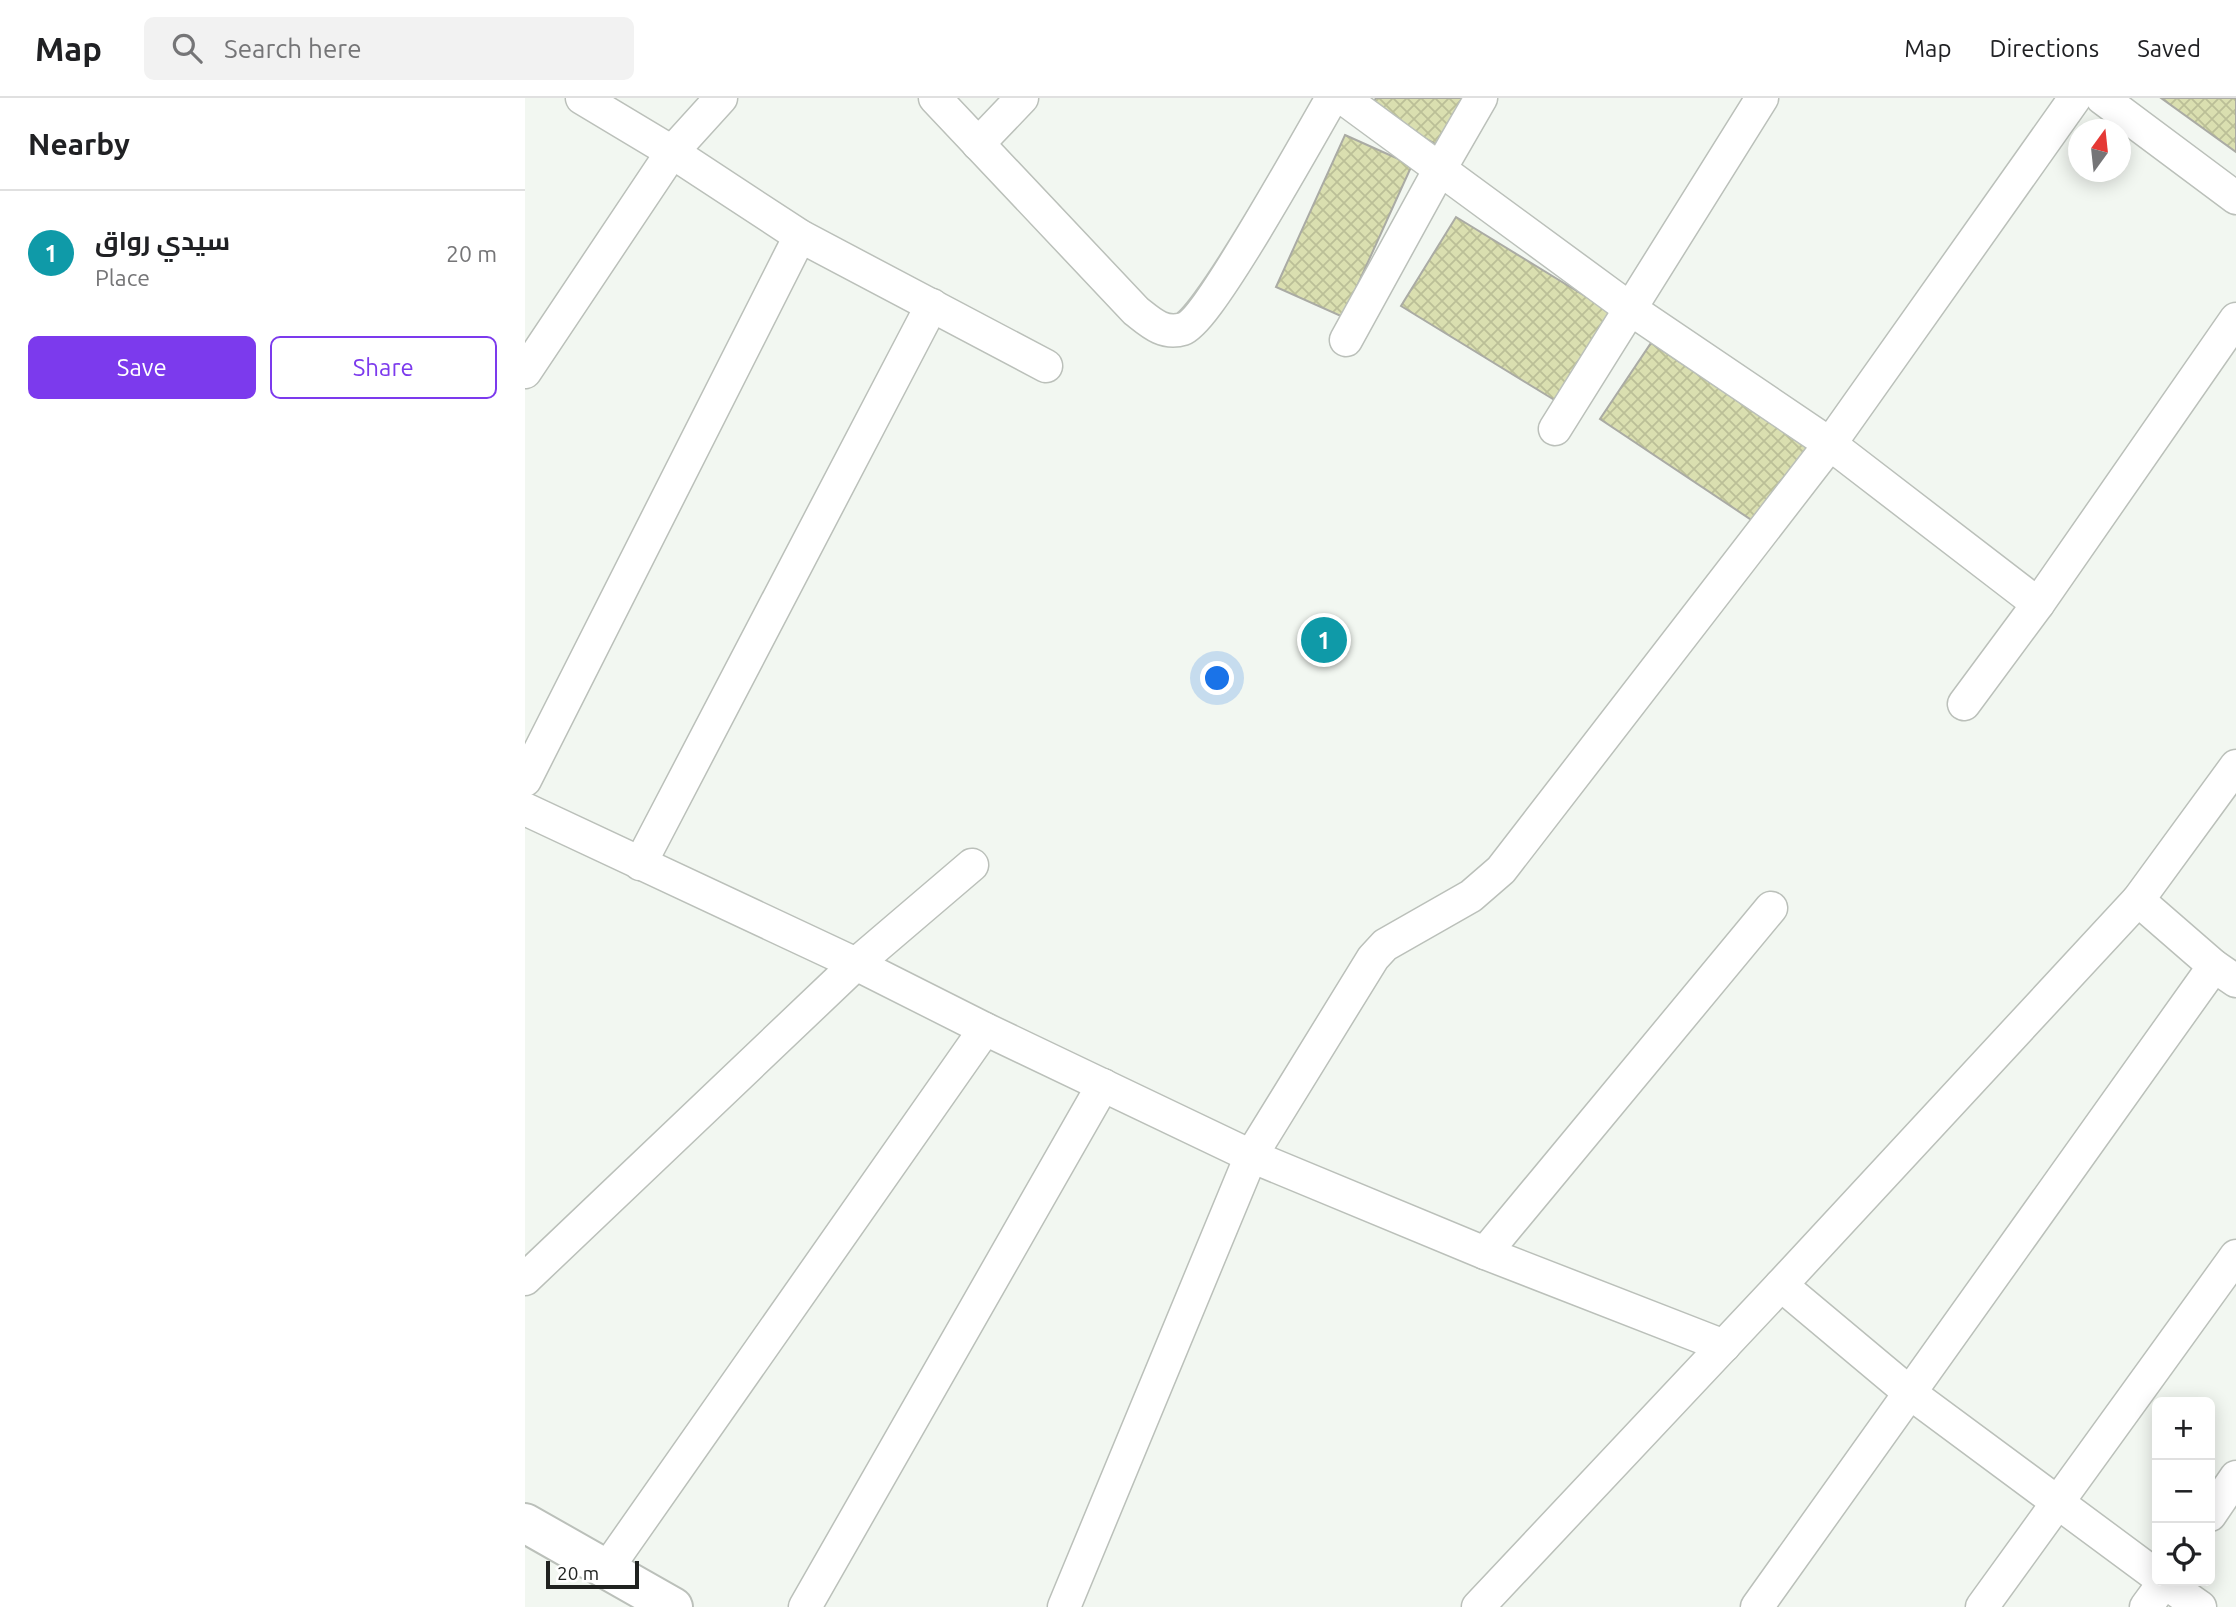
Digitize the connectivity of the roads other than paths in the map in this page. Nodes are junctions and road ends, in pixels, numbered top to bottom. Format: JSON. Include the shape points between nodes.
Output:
{"nodes":[{"id":1,"x":582,"y":98,"type":"edge"},
{"id":2,"x":720,"y":98,"type":"edge"},
{"id":3,"x":935,"y":98,"type":"edge"},
{"id":4,"x":1023,"y":98,"type":"edge"},
{"id":5,"x":1332,"y":98,"type":"edge"},
{"id":6,"x":1343,"y":98,"type":"edge"},
{"id":7,"x":1481,"y":98,"type":"edge"},
{"id":8,"x":1762,"y":98,"type":"edge"},
{"id":9,"x":2075,"y":98,"type":"edge"},
{"id":10,"x":2102,"y":98,"type":"edge"},
{"id":11,"x":978,"y":144,"type":"junction"},
{"id":12,"x":672,"y":152,"type":"junction"},
{"id":13,"x":1440,"y":169,"type":"junction"},
{"id":14,"x":2236,"y":198,"type":"edge"},
{"id":15,"x":800,"y":236,"type":"junction"},
{"id":16,"x":932,"y":305,"type":"junction"},
{"id":17,"x":1629,"y":308,"type":"junction"},
{"id":18,"x":2236,"y":319,"type":"edge"},
{"id":19,"x":1346,"y":340,"type":"dead end"},
{"id":20,"x":1046,"y":366,"type":"dead end"},
{"id":21,"x":525,"y":372,"type":"edge"},
{"id":22,"x":1555,"y":429,"type":"dead end"},
{"id":23,"x":1831,"y":444,"type":"junction"},
{"id":24,"x":2038,"y":604,"type":"junction"},
{"id":25,"x":1964,"y":704,"type":"dead end"},
{"id":26,"x":2236,"y":766,"type":"edge"},
{"id":27,"x":525,"y":780,"type":"edge"},
{"id":28,"x":525,"y":809,"type":"edge"},
{"id":29,"x":640,"y":864,"type":"junction"},
{"id":30,"x":972,"y":865,"type":"dead end"},
{"id":31,"x":2138,"y":900,"type":"junction"},
{"id":32,"x":1772,"y":908,"type":"dead end"},
{"id":33,"x":856,"y":964,"type":"junction"},
{"id":34,"x":2225,"y":973,"type":"edge"},
{"id":35,"x":985,"y":1029,"type":"junction"},
{"id":36,"x":1103,"y":1085,"type":"junction"},
{"id":37,"x":1251,"y":1156,"type":"junction"},
{"id":38,"x":1485,"y":1254,"type":"junction"},
{"id":39,"x":2236,"y":1256,"type":"edge"},
{"id":40,"x":525,"y":1279,"type":"edge"},
{"id":41,"x":1781,"y":1285,"type":"junction"},
{"id":42,"x":1724,"y":1346,"type":"junction"},
{"id":43,"x":1910,"y":1393,"type":"junction"},
{"id":44,"x":2236,"y":1477,"type":"edge"},
{"id":45,"x":2057,"y":1502,"type":"junction"},
{"id":46,"x":2215,"y":1508,"type":"edge"},
{"id":47,"x":525,"y":1523,"type":"edge"},
{"id":48,"x":606,"y":1570,"type":"junction"},
{"id":49,"x":2152,"y":1572,"type":"edge"},
{"id":50,"x":2161,"y":1586,"type":"edge"},
{"id":51,"x":2171,"y":1586,"type":"edge"},
{"id":52,"x":673,"y":1607,"type":"edge"},
{"id":53,"x":805,"y":1607,"type":"edge"},
{"id":54,"x":1064,"y":1607,"type":"edge"},
{"id":55,"x":1478,"y":1607,"type":"edge"},
{"id":56,"x":1757,"y":1607,"type":"edge"},
{"id":57,"x":1982,"y":1607,"type":"edge"},
{"id":58,"x":2146,"y":1607,"type":"edge"},
{"id":59,"x":2200,"y":1607,"type":"edge"}],
"edges":[{"from":1,"to":12,"type":"street"},
{"from":2,"to":12,"type":"street"},
{"from":3,"to":11,"type":"street"},
{"from":4,"to":11,"type":"street"},
{"from":5,"to":11,"type":"street","via":[[1216,294],[1182,330],[1155,327],[1136,311]]},
{"from":6,"to":13,"type":"street"},
{"from":7,"to":13,"type":"street"},
{"from":8,"to":17,"type":"street"},
{"from":9,"to":23,"type":"street"},
{"from":10,"to":14,"type":"street"},
{"from":12,"to":15,"type":"street"},
{"from":12,"to":21,"type":"street"},
{"from":13,"to":17,"type":"street"},
{"from":13,"to":19,"type":"street"},
{"from":15,"to":16,"type":"street"},
{"from":15,"to":27,"type":"street"},
{"from":16,"to":20,"type":"street"},
{"from":16,"to":29,"type":"street"},
{"from":17,"to":22,"type":"street"},
{"from":17,"to":23,"type":"street"},
{"from":18,"to":24,"type":"street"},
{"from":23,"to":24,"type":"street"},
{"from":23,"to":37,"type":"street","via":[[1501,870],[1471,896],[1385,946],[1373,958]]},
{"from":24,"to":25,"type":"street"},
{"from":26,"to":31,"type":"street"},
{"from":28,"to":29,"type":"street"},
{"from":29,"to":33,"type":"street"},
{"from":30,"to":33,"type":"street"},
{"from":31,"to":34,"type":"street"},
{"from":31,"to":41,"type":"street"},
{"from":32,"to":38,"type":"street"},
{"from":33,"to":35,"type":"street"},
{"from":33,"to":40,"type":"street"},
{"from":34,"to":43,"type":"street"},
{"from":35,"to":36,"type":"street"},
{"from":35,"to":48,"type":"street"},
{"from":36,"to":37,"type":"street"},
{"from":36,"to":53,"type":"street"},
{"from":37,"to":38,"type":"street"},
{"from":37,"to":54,"type":"street"},
{"from":38,"to":42,"type":"street"},
{"from":39,"to":45,"type":"street"},
{"from":41,"to":42,"type":"street"},
{"from":41,"to":43,"type":"street"},
{"from":42,"to":55,"type":"street"},
{"from":43,"to":45,"type":"street"},
{"from":43,"to":56,"type":"street"},
{"from":44,"to":46,"type":"street"},
{"from":45,"to":49,"type":"street"},
{"from":45,"to":57,"type":"street"},
{"from":47,"to":48,"type":"street"},
{"from":48,"to":52,"type":"street"},
{"from":50,"to":58,"type":"street"},
{"from":51,"to":59,"type":"street"}]}
